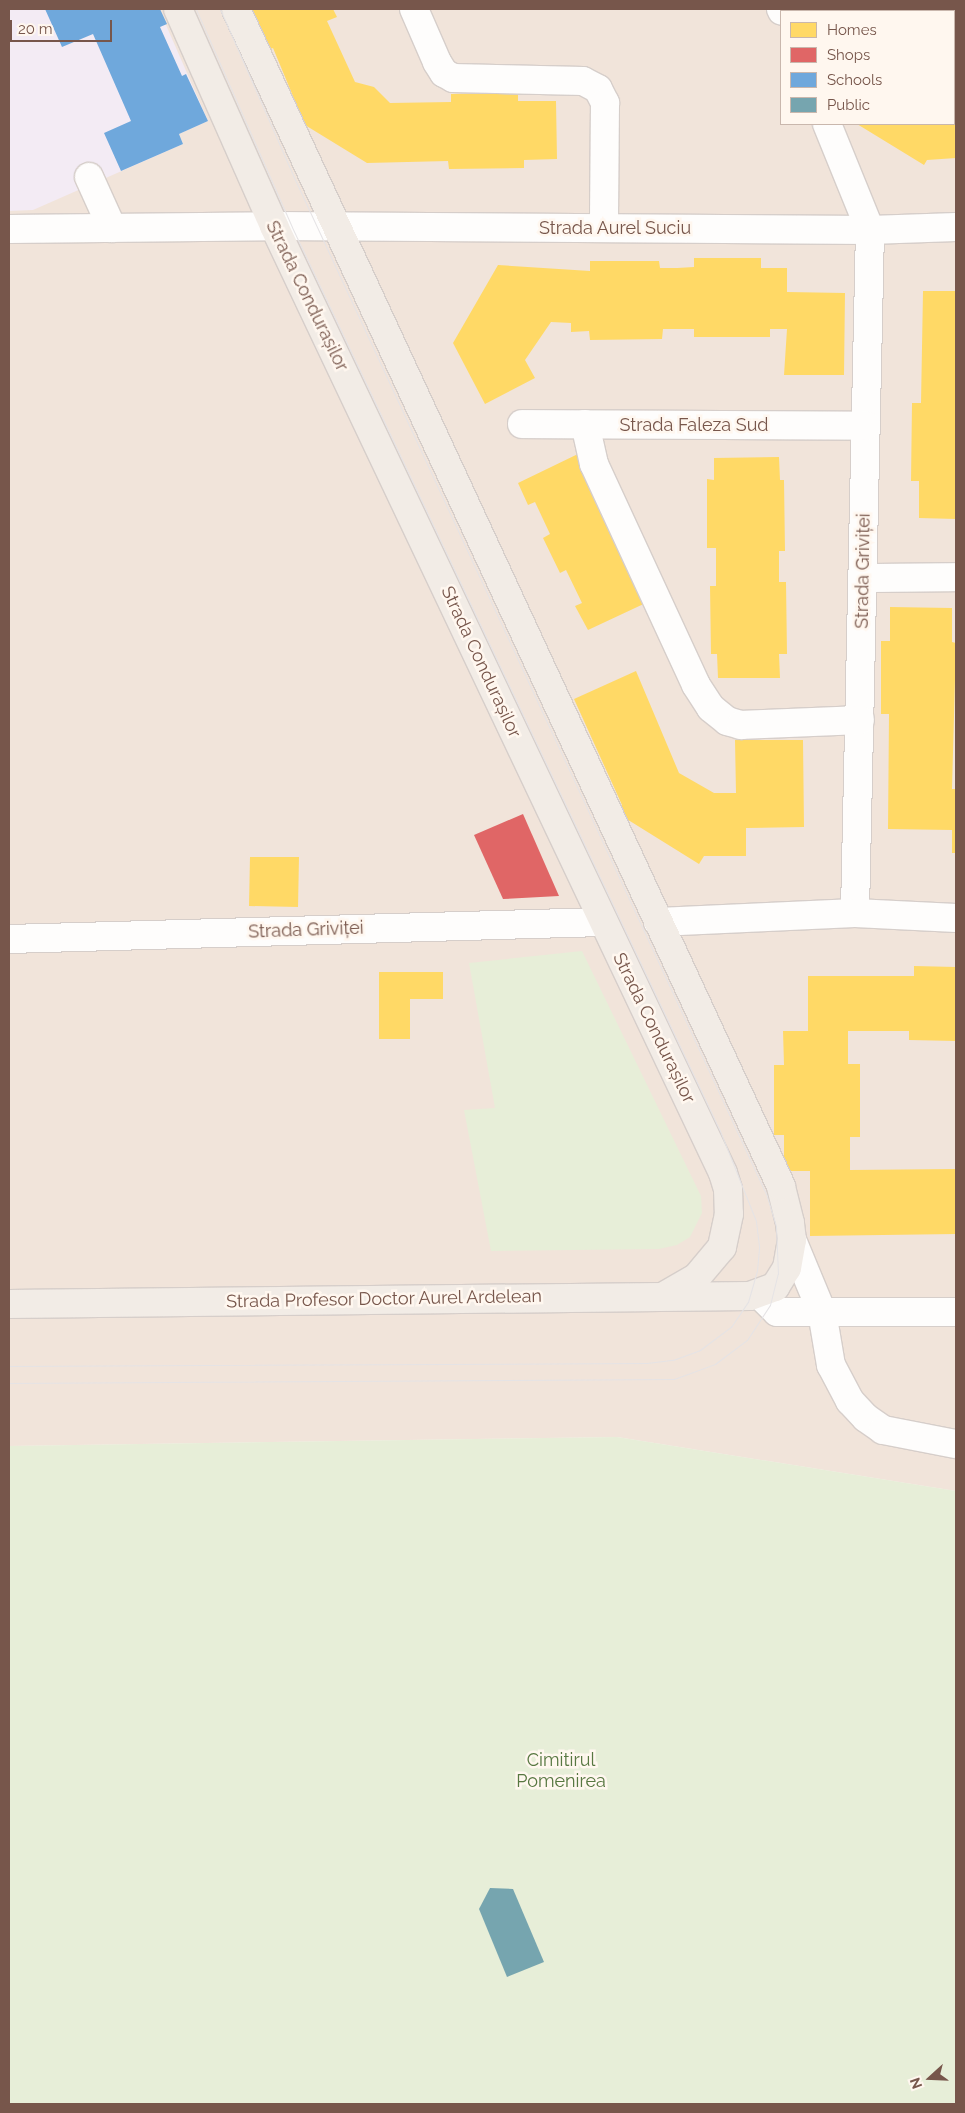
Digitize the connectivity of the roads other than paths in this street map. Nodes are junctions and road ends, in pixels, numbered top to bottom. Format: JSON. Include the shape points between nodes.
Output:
{"nodes":[{"id":1,"x":178,"y":9,"type":"edge"},
{"id":2,"x":236,"y":9,"type":"edge"},
{"id":3,"x":414,"y":9,"type":"edge"},
{"id":4,"x":827,"y":125,"type":"edge"},
{"id":5,"x":89,"y":177,"type":"dead end"},
{"id":6,"x":274,"y":226,"type":"junction"},
{"id":7,"x":337,"y":227,"type":"junction"},
{"id":8,"x":956,"y":227,"type":"edge"},
{"id":9,"x":112,"y":228,"type":"junction"},
{"id":10,"x":604,"y":228,"type":"junction"},
{"id":11,"x":9,"y":229,"type":"edge"},
{"id":12,"x":870,"y":230,"type":"junction"},
{"id":13,"x":522,"y":424,"type":"dead end"},
{"id":14,"x":585,"y":424,"type":"junction"},
{"id":15,"x":866,"y":426,"type":"junction"},
{"id":16,"x":956,"y":577,"type":"edge"},
{"id":17,"x":863,"y":578,"type":"junction"},
{"id":18,"x":860,"y":720,"type":"junction"},
{"id":19,"x":856,"y":913,"type":"junction"},
{"id":20,"x":956,"y":918,"type":"edge"},
{"id":21,"x":603,"y":922,"type":"junction"},
{"id":22,"x":658,"y":922,"type":"junction"},
{"id":23,"x":9,"y":939,"type":"edge"},
{"id":24,"x":792,"y":1240,"type":"junction"},
{"id":25,"x":760,"y":1295,"type":"junction"},
{"id":26,"x":664,"y":1296,"type":"junction"},
{"id":27,"x":9,"y":1304,"type":"edge"},
{"id":28,"x":822,"y":1312,"type":"junction"},
{"id":29,"x":956,"y":1312,"type":"edge"},
{"id":30,"x":956,"y":1444,"type":"edge"}],
"edges":[{"from":1,"to":6,"type":"main road","name":"Strada Condurașilor"},
{"from":2,"to":7,"type":"main road"},
{"from":3,"to":10,"type":"street","via":[[437,62],[444,73],[453,78],[583,81],[598,89],[605,103]]},
{"from":4,"to":12,"type":"street"},
{"from":5,"to":9,"type":"street"},
{"from":6,"to":7,"type":"street","name":"Strada Aurel Suciu"},
{"from":6,"to":9,"type":"street","name":"Strada Aurel Suciu"},
{"from":6,"to":21,"type":"main road","name":"Strada Condurașilor"},
{"from":7,"to":10,"type":"street","name":"Strada Aurel Suciu"},
{"from":7,"to":22,"type":"main road"},
{"from":8,"to":12,"type":"street","name":"Strada Aurel Suciu"},
{"from":9,"to":11,"type":"street","name":"Strada Aurel Suciu"},
{"from":10,"to":12,"type":"street","name":"Strada Aurel Suciu"},
{"from":12,"to":15,"type":"street","name":"Strada Griviței"},
{"from":13,"to":14,"type":"street","name":"Strada Faleza Sud"},
{"from":14,"to":15,"type":"street","name":"Strada Faleza Sud"},
{"from":14,"to":18,"type":"street","via":[[594,464],[696,685],[711,708],[727,721],[741,725]]},
{"from":15,"to":17,"type":"street","name":"Strada Griviței"},
{"from":16,"to":17,"type":"street"},
{"from":17,"to":18,"type":"street","name":"Strada Griviței"},
{"from":18,"to":19,"type":"street","name":"Strada Griviței"},
{"from":19,"to":20,"type":"street"},
{"from":19,"to":22,"type":"street"},
{"from":21,"to":23,"type":"street","name":"Strada Griviței"},
{"from":21,"to":26,"type":"main road","name":"Strada Condurașilor","via":[[671,1060],[728,1189],[728,1228],[717,1257],[697,1277]]},
{"from":22,"to":24,"type":"main road","via":[[780,1186]]},
{"from":24,"to":25,"type":"main road","via":[[781,1282]]},
{"from":24,"to":28,"type":"street"},
{"from":25,"to":26,"type":"main road","name":"Strada Profesor Doctor Aurel Ardelean"},
{"from":25,"to":28,"type":"street","name":"Strada Profesor Doctor Aurel Ardelean","via":[[806,1296]]},
{"from":26,"to":27,"type":"main road","name":"Strada Profesor Doctor Aurel Ardelean"},
{"from":28,"to":29,"type":"street"},
{"from":28,"to":30,"type":"street","via":[[829,1356],[838,1382],[866,1418],[883,1430]]}]}
